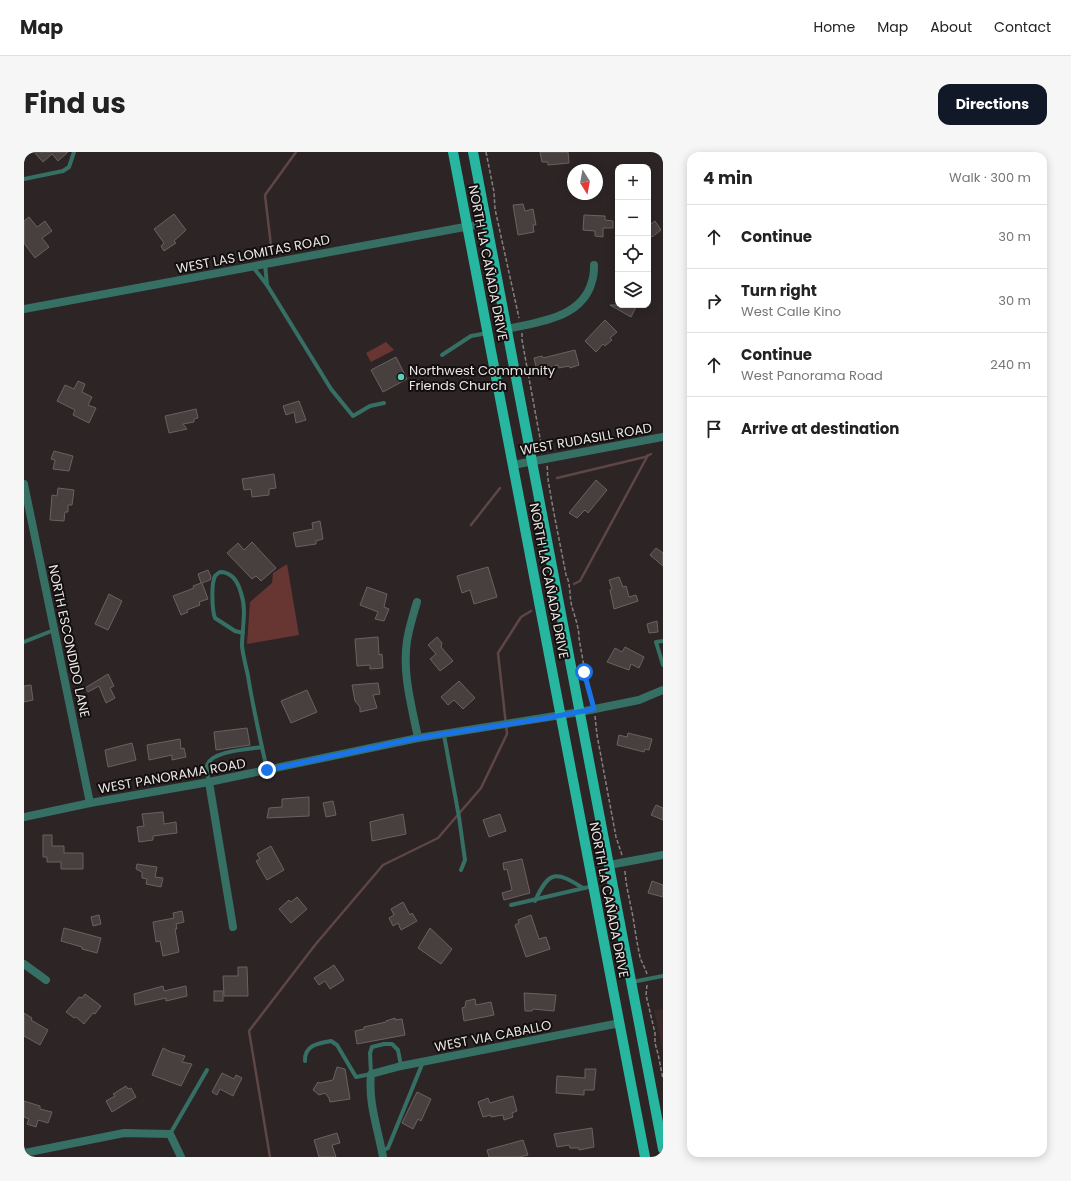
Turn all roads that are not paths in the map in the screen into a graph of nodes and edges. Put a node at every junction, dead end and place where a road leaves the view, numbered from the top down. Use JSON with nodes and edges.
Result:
{"nodes":[{"id":1,"x":74,"y":152,"type":"edge"},
{"id":2,"x":453,"y":152,"type":"edge"},
{"id":3,"x":473,"y":152,"type":"edge"},
{"id":4,"x":24,"y":179,"type":"edge"},
{"id":5,"x":486,"y":223,"type":"junction"},
{"id":6,"x":467,"y":226,"type":"junction"},
{"id":7,"x":265,"y":264,"type":"junction"},
{"id":8,"x":594,"y":265,"type":"dead end"},
{"id":9,"x":253,"y":266,"type":"junction"},
{"id":10,"x":267,"y":285,"type":"junction"},
{"id":11,"x":24,"y":308,"type":"edge"},
{"id":12,"x":507,"y":329,"type":"junction"},
{"id":13,"x":488,"y":333,"type":"junction"},
{"id":14,"x":442,"y":355,"type":"dead end"},
{"id":15,"x":384,"y":403,"type":"dead end"},
{"id":16,"x":663,"y":437,"type":"edge"},
{"id":17,"x":532,"y":461,"type":"junction"},
{"id":18,"x":513,"y":465,"type":"junction"},
{"id":19,"x":24,"y":484,"type":"edge"},
{"id":20,"x":417,"y":602,"type":"dead end"},
{"id":21,"x":54,"y":630,"type":"junction"},
{"id":22,"x":243,"y":633,"type":"junction"},
{"id":23,"x":663,"y":641,"type":"edge"},
{"id":24,"x":24,"y":642,"type":"edge"},
{"id":25,"x":663,"y":665,"type":"edge"},
{"id":26,"x":663,"y":690,"type":"edge"},
{"id":27,"x":580,"y":712,"type":"junction"},
{"id":28,"x":561,"y":716,"type":"junction"},
{"id":29,"x":444,"y":735,"type":"junction"},
{"id":30,"x":418,"y":738,"type":"junction"},
{"id":31,"x":262,"y":747,"type":"junction"},
{"id":32,"x":267,"y":770,"type":"junction"},
{"id":33,"x":209,"y":782,"type":"junction"},
{"id":34,"x":90,"y":803,"type":"junction"},
{"id":35,"x":24,"y":817,"type":"edge"},
{"id":36,"x":663,"y":855,"type":"edge"},
{"id":37,"x":609,"y":865,"type":"junction"},
{"id":38,"x":461,"y":870,"type":"dead end"},
{"id":39,"x":588,"y":887,"type":"junction"},
{"id":40,"x":535,"y":900,"type":"junction"},
{"id":41,"x":511,"y":905,"type":"dead end"},
{"id":42,"x":233,"y":927,"type":"dead end"},
{"id":43,"x":24,"y":964,"type":"edge"},
{"id":44,"x":663,"y":976,"type":"edge"},
{"id":45,"x":46,"y":980,"type":"dead end"},
{"id":46,"x":631,"y":982,"type":"junction"},
{"id":47,"x":620,"y":1023,"type":"junction"},
{"id":48,"x":305,"y":1061,"type":"dead end"},
{"id":49,"x":423,"y":1062,"type":"junction"},
{"id":50,"x":401,"y":1066,"type":"junction"},
{"id":51,"x":207,"y":1070,"type":"dead end"},
{"id":52,"x":371,"y":1074,"type":"junction"},
{"id":53,"x":170,"y":1134,"type":"junction"},
{"id":54,"x":663,"y":1149,"type":"edge"},
{"id":55,"x":24,"y":1153,"type":"edge"},
{"id":56,"x":383,"y":1154,"type":"edge"},
{"id":57,"x":181,"y":1157,"type":"edge"},
{"id":58,"x":645,"y":1157,"type":"edge"}],
"edges":[{"from":1,"to":4,"type":"lane"},
{"from":2,"to":6,"type":"main road","name":"NORTH LA CAÑADA DRIVE"},
{"from":3,"to":5,"type":"main road","name":"NORTH LA CAÑADA DRIVE"},
{"from":5,"to":6,"type":"street","name":"WEST LAS LOMITAS ROAD"},
{"from":5,"to":12,"type":"main road","name":"NORTH LA CAÑADA DRIVE"},
{"from":6,"to":7,"type":"street","name":"WEST LAS LOMITAS ROAD"},
{"from":6,"to":13,"type":"main road","name":"NORTH LA CAÑADA DRIVE"},
{"from":7,"to":9,"type":"street","name":"WEST LAS LOMITAS ROAD"},
{"from":7,"to":10,"type":"lane"},
{"from":8,"to":12,"type":"street"},
{"from":9,"to":10,"type":"lane"},
{"from":9,"to":11,"type":"street","name":"WEST LAS LOMITAS ROAD"},
{"from":10,"to":15,"type":"lane"},
{"from":12,"to":17,"type":"main road","name":"NORTH LA CAÑADA DRIVE"},
{"from":13,"to":14,"type":"lane"},
{"from":13,"to":18,"type":"main road","name":"NORTH LA CAÑADA DRIVE"},
{"from":16,"to":17,"type":"street","name":"WEST RUDASILL ROAD"},
{"from":17,"to":18,"type":"street","name":"WEST RUDASILL ROAD"},
{"from":17,"to":27,"type":"main road","name":"NORTH LA CAÑADA DRIVE"},
{"from":18,"to":28,"type":"main road","name":"NORTH LA CAÑADA DRIVE"},
{"from":19,"to":21,"type":"street","name":"NORTH ESCONDIDO LANE"},
{"from":20,"to":30,"type":"street"},
{"from":21,"to":24,"type":"lane"},
{"from":21,"to":34,"type":"street","name":"NORTH ESCONDIDO LANE"},
{"from":22,"to":22,"type":"lane"},
{"from":22,"to":31,"type":"lane"},
{"from":23,"to":25,"type":"lane"},
{"from":26,"to":27,"type":"street","name":"WEST PANORAMA ROAD"},
{"from":27,"to":28,"type":"street","name":"WEST PANORAMA ROAD"},
{"from":27,"to":37,"type":"main road","name":"NORTH LA CAÑADA DRIVE"},
{"from":28,"to":29,"type":"street","name":"WEST PANORAMA ROAD"},
{"from":28,"to":39,"type":"main road","name":"NORTH LA CAÑADA DRIVE"},
{"from":29,"to":30,"type":"street","name":"WEST PANORAMA ROAD"},
{"from":29,"to":38,"type":"lane"},
{"from":30,"to":32,"type":"street","name":"WEST PANORAMA ROAD"},
{"from":31,"to":32,"type":"lane"},
{"from":31,"to":33,"type":"lane"},
{"from":32,"to":33,"type":"street","name":"WEST PANORAMA ROAD"},
{"from":33,"to":34,"type":"street","name":"WEST PANORAMA ROAD"},
{"from":33,"to":42,"type":"street"},
{"from":34,"to":35,"type":"street","name":"WEST PANORAMA ROAD"},
{"from":36,"to":37,"type":"street"},
{"from":37,"to":46,"type":"main road","name":"NORTH LA CAÑADA DRIVE"},
{"from":39,"to":40,"type":"lane"},
{"from":39,"to":40,"type":"lane"},
{"from":39,"to":47,"type":"main road","name":"NORTH LA CAÑADA DRIVE"},
{"from":40,"to":41,"type":"lane"},
{"from":43,"to":45,"type":"street"},
{"from":44,"to":46,"type":"lane"},
{"from":46,"to":54,"type":"main road","name":"NORTH LA CAÑADA DRIVE"},
{"from":47,"to":49,"type":"street","name":"WEST VIA CABALLO"},
{"from":47,"to":58,"type":"main road","name":"NORTH LA CAÑADA DRIVE"},
{"from":48,"to":52,"type":"lane"},
{"from":49,"to":50,"type":"street","name":"WEST VIA CABALLO"},
{"from":49,"to":56,"type":"lane"},
{"from":50,"to":52,"type":"street","name":"WEST VIA CABALLO"},
{"from":50,"to":52,"type":"lane"},
{"from":51,"to":53,"type":"lane"},
{"from":52,"to":56,"type":"street"},
{"from":53,"to":55,"type":"street"},
{"from":53,"to":57,"type":"street"}]}
